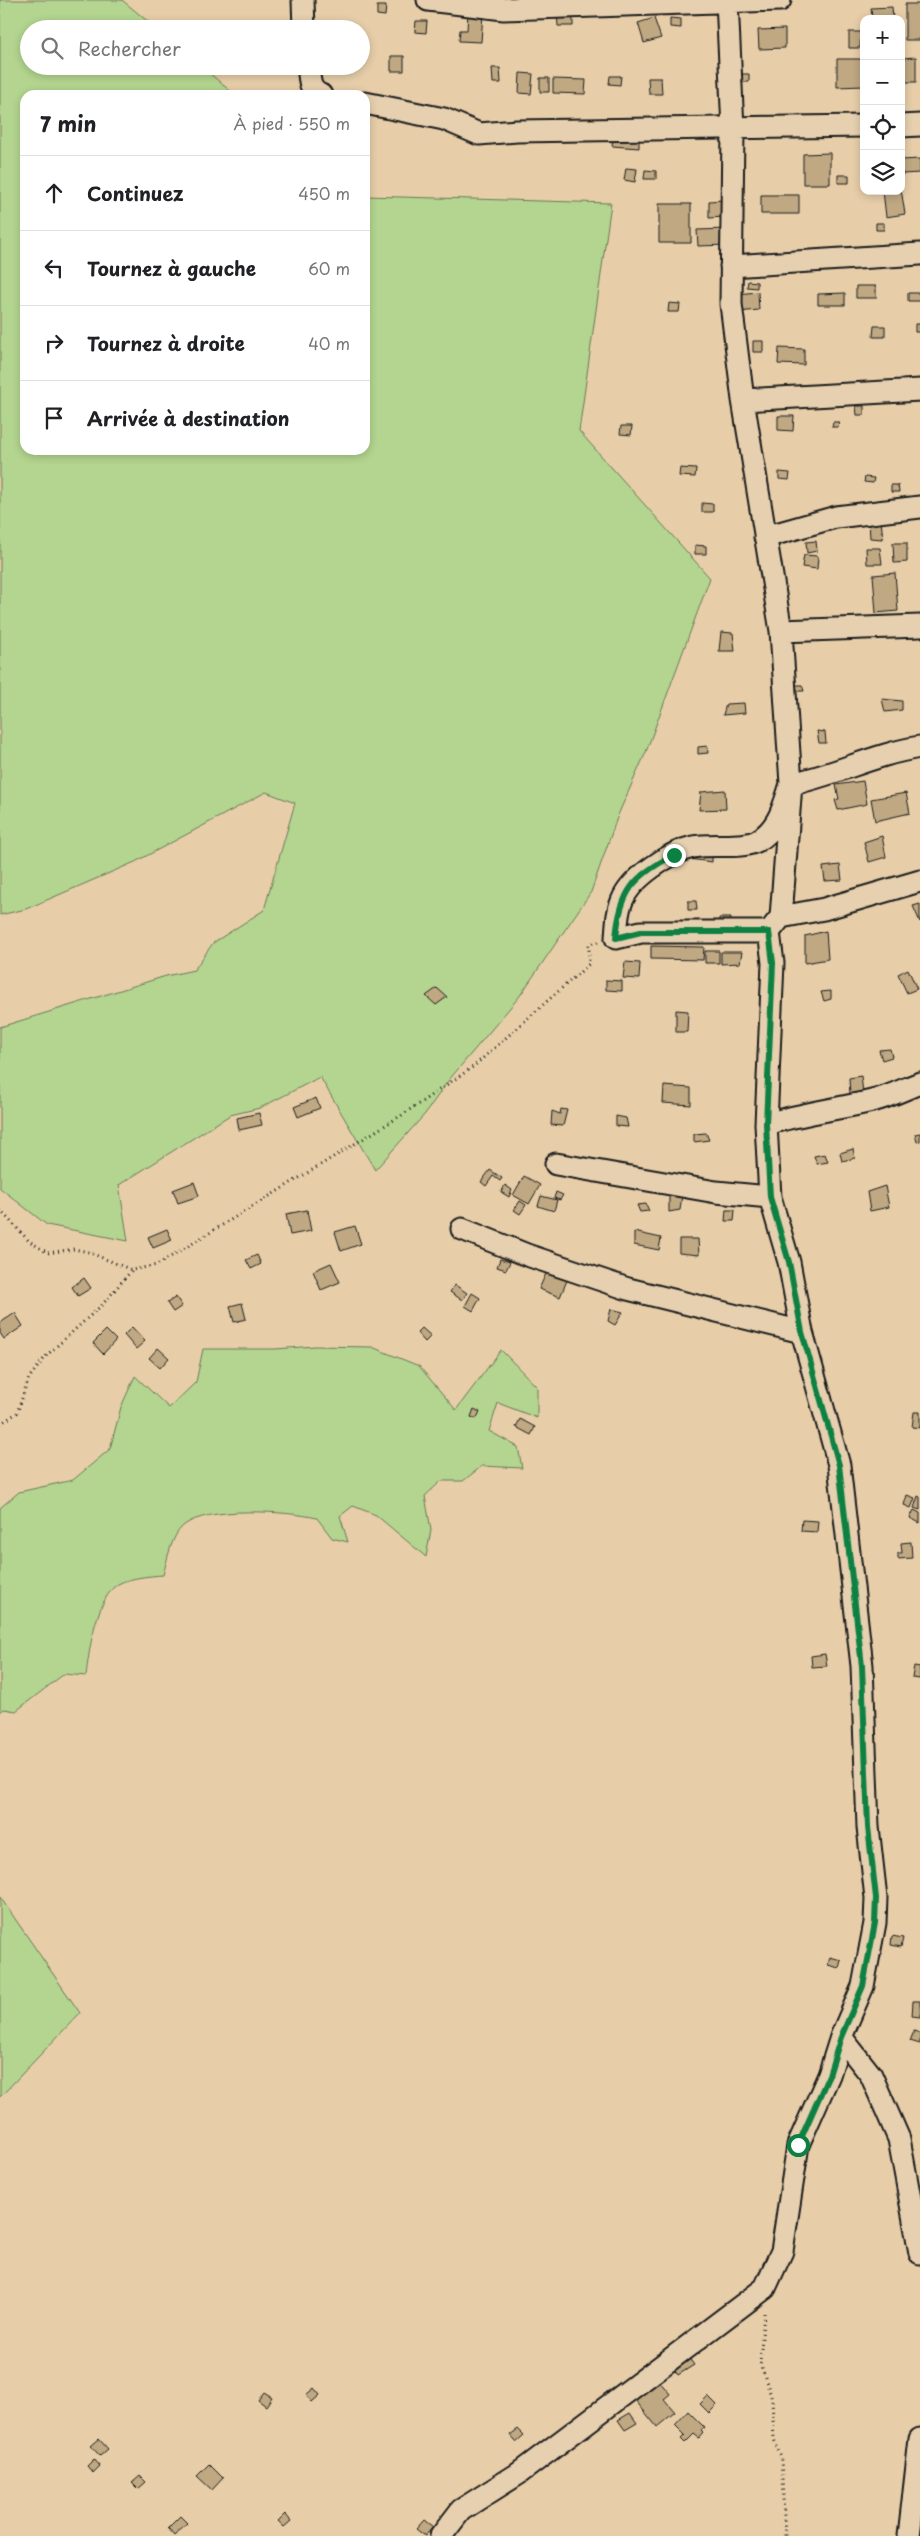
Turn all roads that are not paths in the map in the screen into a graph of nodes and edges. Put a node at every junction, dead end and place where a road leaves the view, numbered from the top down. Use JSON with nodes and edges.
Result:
{"nodes":[{"id":1,"x":303,"y":0,"type":"edge"},
{"id":2,"x":780,"y":0,"type":"edge"},
{"id":3,"x":438,"y":1,"type":"edge"},
{"id":4,"x":727,"y":2,"type":"edge"},
{"id":5,"x":303,"y":20,"type":"edge"},
{"id":6,"x":309,"y":75,"type":"edge"},
{"id":7,"x":313,"y":90,"type":"edge"},
{"id":8,"x":370,"y":104,"type":"edge"},
{"id":9,"x":920,"y":125,"type":"edge"},
{"id":10,"x":860,"y":126,"type":"edge"},
{"id":11,"x":905,"y":126,"type":"edge"},
{"id":12,"x":733,"y":129,"type":"junction"},
{"id":13,"x":920,"y":254,"type":"edge"},
{"id":14,"x":731,"y":266,"type":"junction"},
{"id":15,"x":920,"y":390,"type":"edge"},
{"id":16,"x":743,"y":400,"type":"junction"},
{"id":17,"x":920,"y":507,"type":"edge"},
{"id":18,"x":764,"y":537,"type":"junction"},
{"id":19,"x":920,"y":626,"type":"edge"},
{"id":20,"x":781,"y":631,"type":"junction"},
{"id":21,"x":920,"y":747,"type":"edge"},
{"id":22,"x":791,"y":784,"type":"junction"},
{"id":23,"x":920,"y":881,"type":"edge"},
{"id":24,"x":775,"y":924,"type":"junction"},
{"id":25,"x":920,"y":1083,"type":"edge"},
{"id":26,"x":766,"y":1124,"type":"junction"},
{"id":27,"x":556,"y":1164,"type":"dead end"},
{"id":28,"x":770,"y":1197,"type":"junction"},
{"id":29,"x":462,"y":1229,"type":"dead end"},
{"id":30,"x":802,"y":1332,"type":"junction"},
{"id":31,"x":841,"y":2037,"type":"junction"},
{"id":32,"x":920,"y":2253,"type":"edge"},
{"id":33,"x":920,"y":2439,"type":"edge"},
{"id":34,"x":440,"y":2536,"type":"edge"},
{"id":35,"x":909,"y":2536,"type":"edge"}],
"edges":[{"from":1,"to":5,"type":"street"},
{"from":2,"to":4,"type":"street"},
{"from":3,"to":4,"type":"street"},
{"from":4,"to":12,"type":"street"},
{"from":6,"to":7,"type":"street"},
{"from":8,"to":12,"type":"street"},
{"from":9,"to":11,"type":"street"},
{"from":10,"to":12,"type":"street"},
{"from":12,"to":14,"type":"street"},
{"from":13,"to":14,"type":"street"},
{"from":14,"to":16,"type":"street"},
{"from":15,"to":16,"type":"street"},
{"from":16,"to":18,"type":"street"},
{"from":17,"to":18,"type":"street"},
{"from":18,"to":20,"type":"street"},
{"from":19,"to":20,"type":"street"},
{"from":20,"to":22,"type":"street"},
{"from":21,"to":22,"type":"street"},
{"from":22,"to":24,"type":"street"},
{"from":22,"to":24,"type":"street"},
{"from":23,"to":24,"type":"street"},
{"from":24,"to":26,"type":"street"},
{"from":25,"to":26,"type":"street"},
{"from":26,"to":28,"type":"street"},
{"from":27,"to":28,"type":"street"},
{"from":28,"to":30,"type":"street"},
{"from":29,"to":30,"type":"street"},
{"from":30,"to":31,"type":"street"},
{"from":31,"to":32,"type":"street"},
{"from":31,"to":34,"type":"street"},
{"from":33,"to":35,"type":"street"}]}
